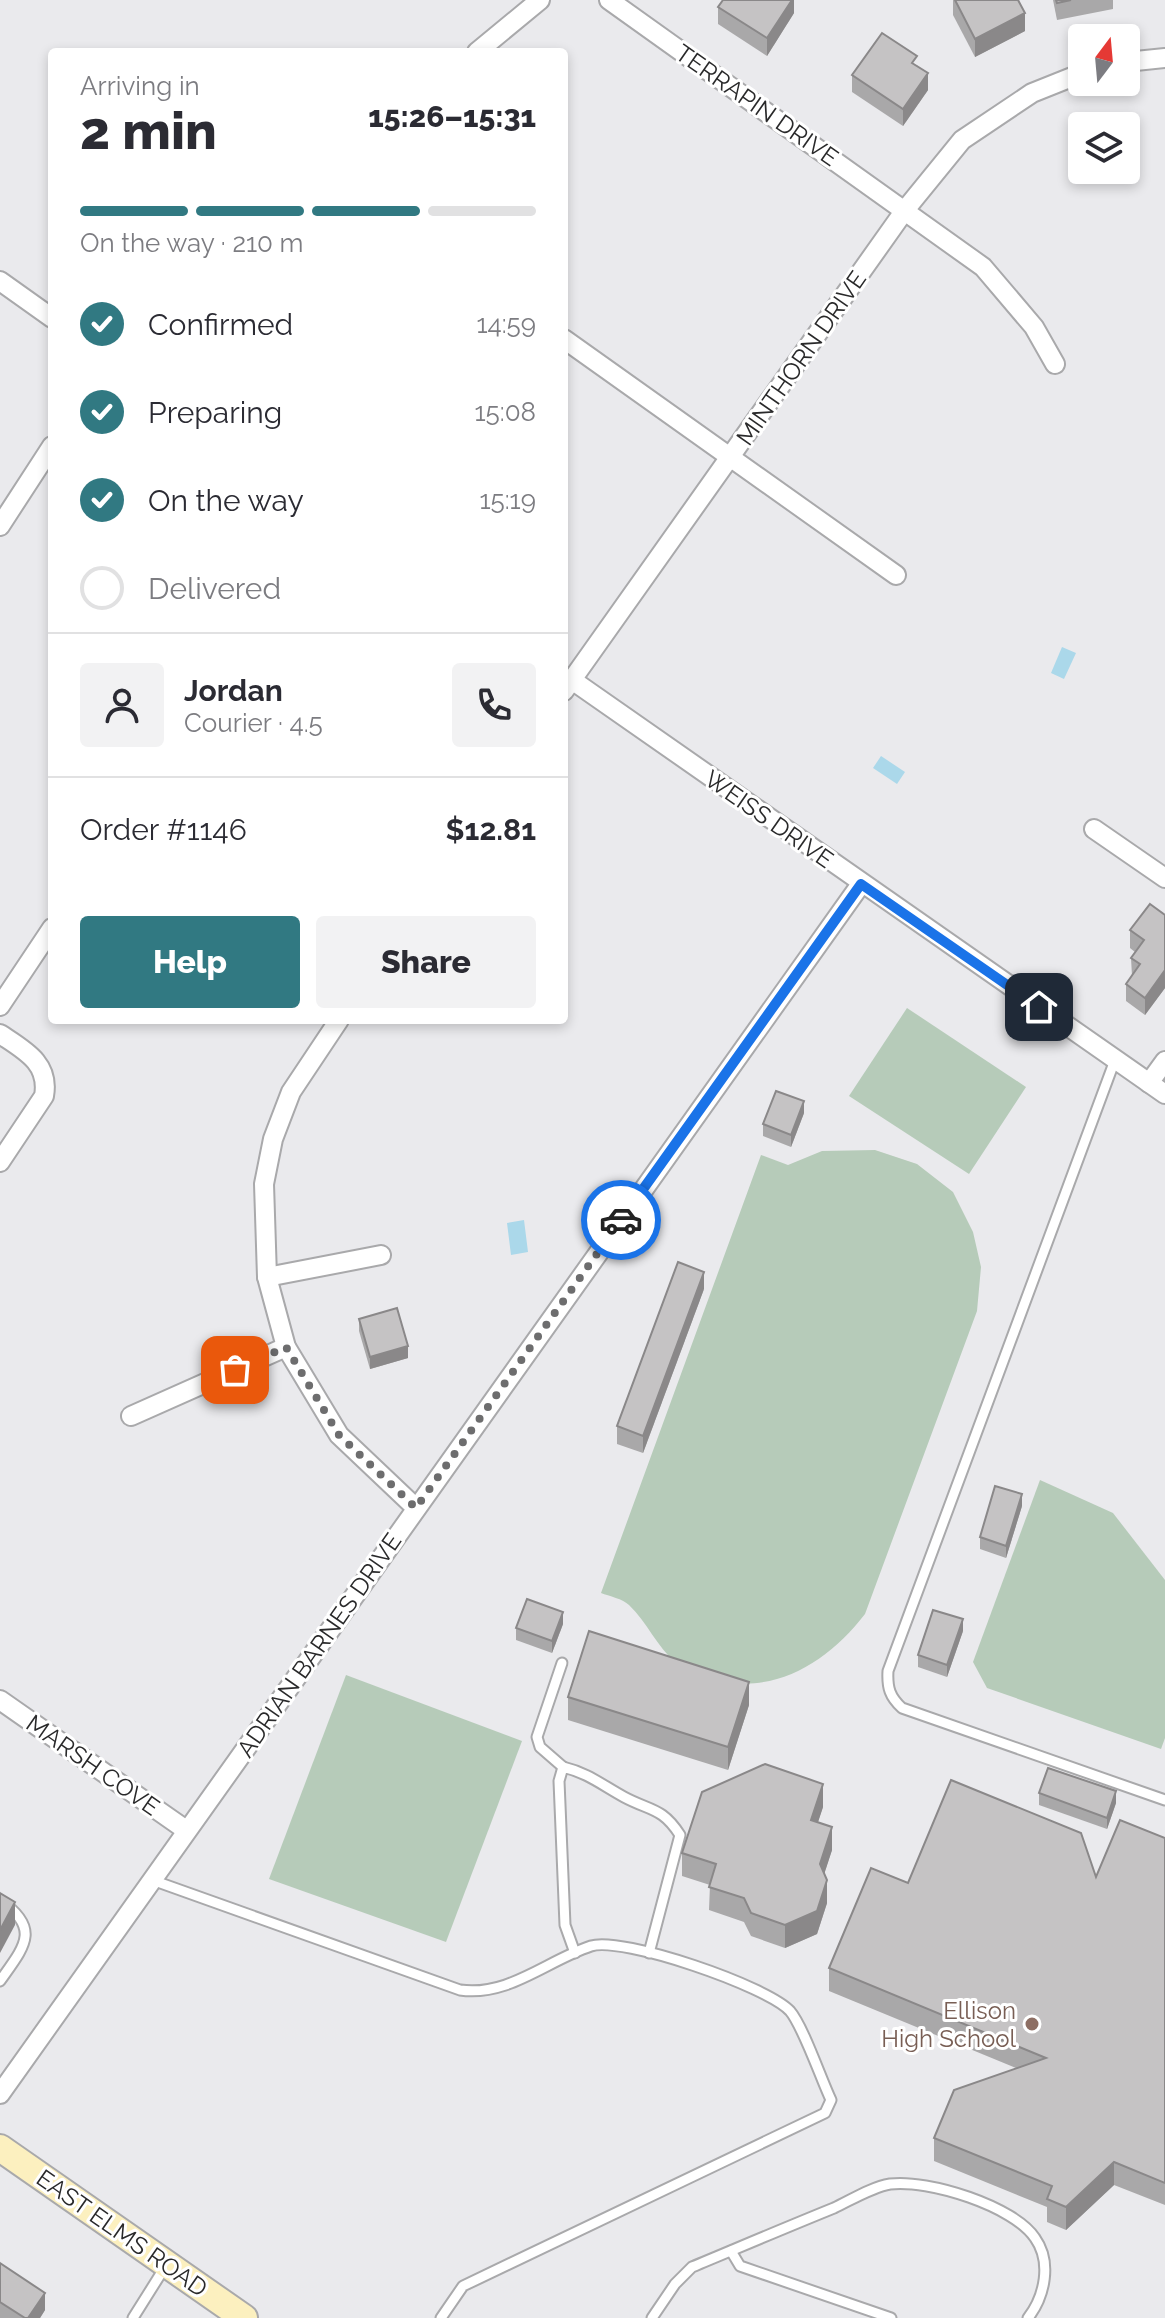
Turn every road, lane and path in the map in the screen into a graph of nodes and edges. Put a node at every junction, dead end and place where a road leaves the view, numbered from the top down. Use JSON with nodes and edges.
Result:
{"nodes":[{"id":1,"x":540,"y":0,"type":"edge"},
{"id":2,"x":609,"y":0,"type":"edge"},
{"id":3,"x":482,"y":48,"type":"edge"},
{"id":4,"x":1165,"y":58,"type":"edge"},
{"id":5,"x":1140,"y":61,"type":"edge"},
{"id":6,"x":1068,"y":79,"type":"edge"},
{"id":7,"x":905,"y":210,"type":"junction"},
{"id":8,"x":0,"y":281,"type":"edge"},
{"id":9,"x":48,"y":315,"type":"edge"},
{"id":10,"x":568,"y":342,"type":"edge"},
{"id":11,"x":1055,"y":364,"type":"dead end"},
{"id":12,"x":48,"y":452,"type":"edge"},
{"id":13,"x":731,"y":457,"type":"junction"},
{"id":14,"x":0,"y":526,"type":"edge"},
{"id":15,"x":896,"y":575,"type":"dead end"},
{"id":16,"x":568,"y":686,"type":"edge"},
{"id":17,"x":1094,"y":829,"type":"dead end"},
{"id":18,"x":1165,"y":878,"type":"edge"},
{"id":19,"x":861,"y":884,"type":"junction"},
{"id":20,"x":48,"y":934,"type":"edge"},
{"id":21,"x":0,"y":1006,"type":"edge"},
{"id":22,"x":336,"y":1024,"type":"edge"},
{"id":23,"x":0,"y":1034,"type":"edge"},
{"id":24,"x":1115,"y":1060,"type":"junction"},
{"id":25,"x":1165,"y":1061,"type":"edge"},
{"id":26,"x":1149,"y":1083,"type":"junction"},
{"id":27,"x":1165,"y":1094,"type":"edge"},
{"id":28,"x":0,"y":1162,"type":"edge"},
{"id":29,"x":381,"y":1255,"type":"dead end"},
{"id":30,"x":267,"y":1277,"type":"junction"},
{"id":31,"x":286,"y":1347,"type":"junction"},
{"id":32,"x":131,"y":1416,"type":"dead end"},
{"id":33,"x":416,"y":1508,"type":"junction"},
{"id":34,"x":562,"y":1663,"type":"dead end"},
{"id":35,"x":0,"y":1700,"type":"edge"},
{"id":36,"x":563,"y":1767,"type":"junction"},
{"id":37,"x":1165,"y":1800,"type":"edge"},
{"id":38,"x":186,"y":1830,"type":"junction"},
{"id":39,"x":152,"y":1880,"type":"junction"},
{"id":40,"x":0,"y":1900,"type":"edge"},
{"id":41,"x":575,"y":1953,"type":"junction"},
{"id":42,"x":649,"y":1953,"type":"junction"},
{"id":43,"x":0,"y":1981,"type":"edge"},
{"id":44,"x":0,"y":2094,"type":"edge"},
{"id":45,"x":0,"y":2148,"type":"edge"},
{"id":46,"x":731,"y":2251,"type":"junction"},
{"id":47,"x":166,"y":2264,"type":"junction"},
{"id":48,"x":133,"y":2318,"type":"edge"},
{"id":49,"x":244,"y":2318,"type":"edge"},
{"id":50,"x":441,"y":2318,"type":"edge"},
{"id":51,"x":652,"y":2318,"type":"edge"},
{"id":52,"x":891,"y":2318,"type":"edge"},
{"id":53,"x":1028,"y":2318,"type":"edge"}],
"edges":[{"from":1,"to":3,"type":"street"},
{"from":2,"to":7,"type":"street","name":"TERRAPIN DRIVE"},
{"from":4,"to":5,"type":"street"},
{"from":6,"to":7,"type":"street","name":"MINTHORN DRIVE"},
{"from":7,"to":11,"type":"street","name":"TERRAPIN DRIVE"},
{"from":7,"to":13,"type":"street","name":"MINTHORN DRIVE"},
{"from":8,"to":9,"type":"street"},
{"from":10,"to":13,"type":"street"},
{"from":12,"to":14,"type":"street"},
{"from":13,"to":15,"type":"street"},
{"from":13,"to":16,"type":"street","name":"MINTHORN DRIVE"},
{"from":16,"to":19,"type":"street","name":"WEISS DRIVE"},
{"from":17,"to":18,"type":"street"},
{"from":19,"to":24,"type":"street","name":"WEISS DRIVE"},
{"from":19,"to":33,"type":"street","name":"ADRIAN BARNES DRIVE"},
{"from":20,"to":21,"type":"street"},
{"from":22,"to":30,"type":"street"},
{"from":23,"to":28,"type":"street"},
{"from":24,"to":26,"type":"street","name":"WEISS DRIVE"},
{"from":24,"to":37,"type":"lane"},
{"from":25,"to":26,"type":"street"},
{"from":26,"to":27,"type":"street","name":"WEISS DRIVE"},
{"from":29,"to":30,"type":"street"},
{"from":30,"to":31,"type":"street"},
{"from":31,"to":32,"type":"street"},
{"from":31,"to":33,"type":"street"},
{"from":33,"to":38,"type":"street","name":"ADRIAN BARNES DRIVE"},
{"from":34,"to":36,"type":"lane"},
{"from":35,"to":38,"type":"street","name":"MARSH COVE"},
{"from":36,"to":41,"type":"lane"},
{"from":36,"to":42,"type":"lane"},
{"from":38,"to":39,"type":"street","name":"ADRIAN BARNES DRIVE"},
{"from":39,"to":41,"type":"lane"},
{"from":39,"to":44,"type":"street","name":"ADRIAN BARNES DRIVE"},
{"from":40,"to":43,"type":"lane"},
{"from":41,"to":42,"type":"lane"},
{"from":42,"to":50,"type":"lane"},
{"from":45,"to":47,"type":"main road","name":"EAST ELMS ROAD"},
{"from":46,"to":51,"type":"lane"},
{"from":46,"to":52,"type":"lane"},
{"from":46,"to":53,"type":"lane"},
{"from":47,"to":48,"type":"lane"},
{"from":47,"to":49,"type":"main road","name":"EAST ELMS ROAD"}]}
